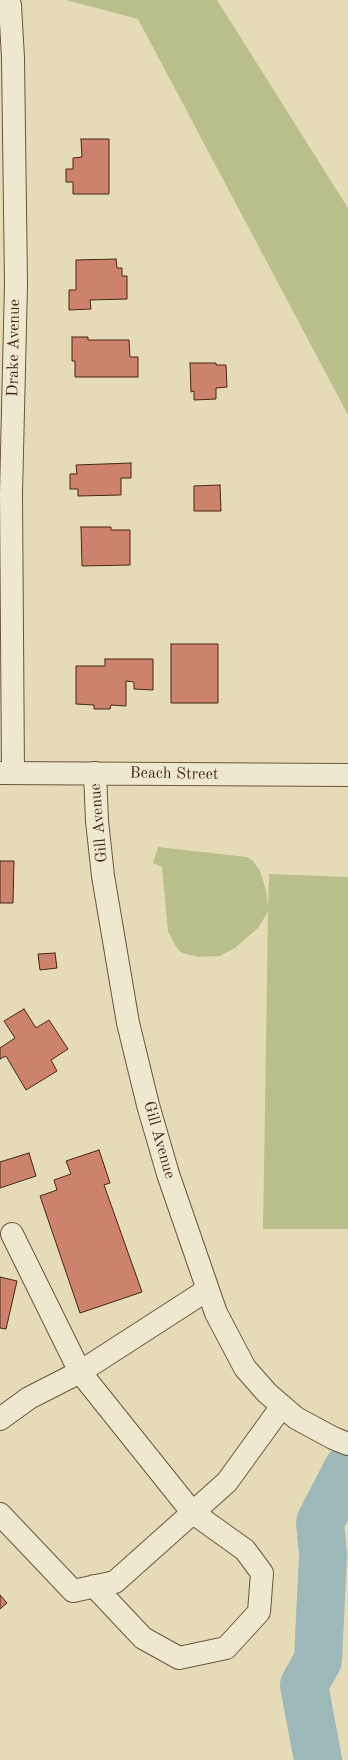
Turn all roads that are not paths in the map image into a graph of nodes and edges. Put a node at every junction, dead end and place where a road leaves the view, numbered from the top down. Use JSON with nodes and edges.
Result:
{"nodes":[{"id":1,"x":0,"y":5,"type":"edge"},
{"id":2,"x":7,"y":773,"type":"edge"},
{"id":3,"x":95,"y":773,"type":"junction"},
{"id":4,"x":348,"y":775,"type":"edge"},
{"id":5,"x":12,"y":1234,"type":"dead end"},
{"id":6,"x":207,"y":1290,"type":"junction"},
{"id":7,"x":80,"y":1372,"type":"junction"},
{"id":8,"x":282,"y":1406,"type":"junction"},
{"id":9,"x":0,"y":1419,"type":"edge"},
{"id":10,"x":340,"y":1441,"type":"edge"},
{"id":11,"x":192,"y":1512,"type":"junction"},
{"id":12,"x":0,"y":1514,"type":"edge"},
{"id":13,"x":94,"y":1586,"type":"junction"}],
"edges":[{"from":1,"to":2,"type":"street","name":"Drake Avenue"},
{"from":2,"to":3,"type":"street","name":"Beach Street"},
{"from":3,"to":4,"type":"street","name":"Beach Street"},
{"from":3,"to":6,"type":"street","name":"Gill Avenue"},
{"from":5,"to":7,"type":"street"},
{"from":6,"to":7,"type":"street"},
{"from":6,"to":8,"type":"street","name":"Gill Avenue"},
{"from":7,"to":9,"type":"street"},
{"from":7,"to":11,"type":"street"},
{"from":8,"to":10,"type":"street","name":"Gill Avenue"},
{"from":8,"to":11,"type":"street"},
{"from":11,"to":13,"type":"street"},
{"from":11,"to":13,"type":"street"},
{"from":12,"to":13,"type":"street"}]}
